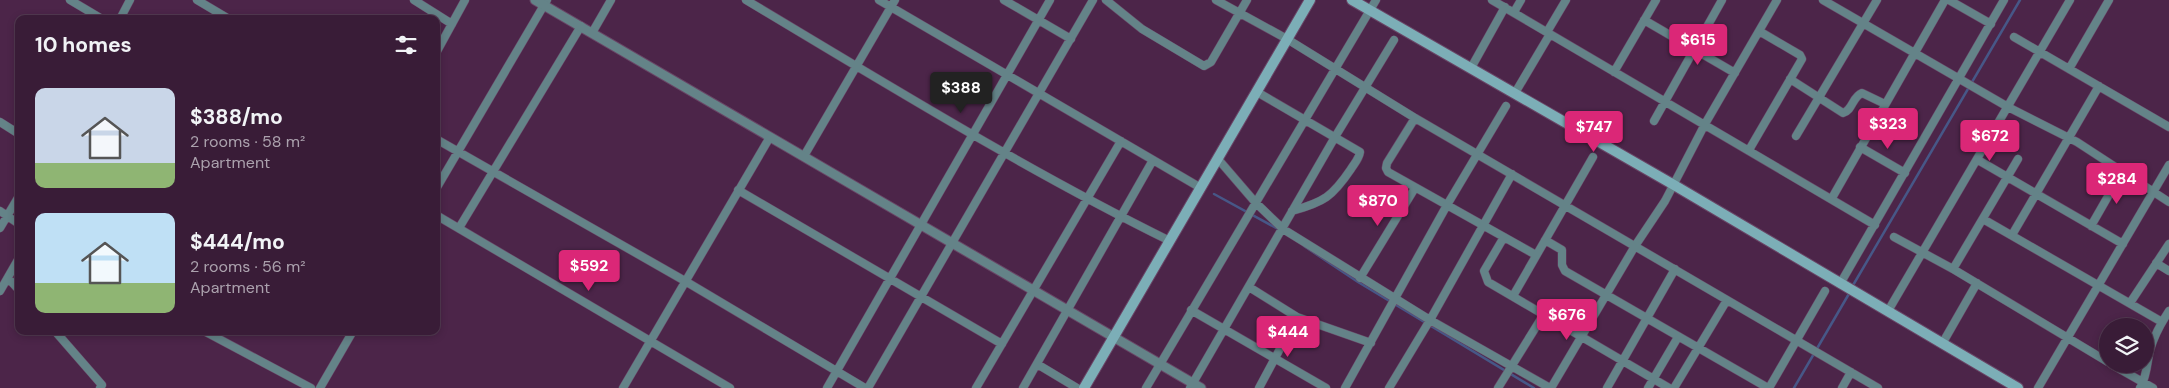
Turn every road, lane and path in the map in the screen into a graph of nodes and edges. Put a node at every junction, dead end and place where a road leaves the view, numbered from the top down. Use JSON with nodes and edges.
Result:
{"nodes":[{"id":1,"x":70,"y":0,"type":"edge"},
{"id":2,"x":130,"y":0,"type":"edge"},
{"id":3,"x":197,"y":0,"type":"edge"},
{"id":4,"x":414,"y":0,"type":"edge"},
{"id":5,"x":465,"y":0,"type":"edge"},
{"id":6,"x":536,"y":0,"type":"edge"},
{"id":7,"x":611,"y":0,"type":"edge"},
{"id":8,"x":746,"y":0,"type":"edge"},
{"id":9,"x":879,"y":0,"type":"edge"},
{"id":10,"x":1004,"y":0,"type":"edge"},
{"id":11,"x":1050,"y":0,"type":"edge"},
{"id":12,"x":1094,"y":0,"type":"edge"},
{"id":13,"x":1106,"y":0,"type":"edge"},
{"id":14,"x":1216,"y":0,"type":"edge"},
{"id":15,"x":1247,"y":0,"type":"edge"},
{"id":16,"x":1310,"y":0,"type":"edge"},
{"id":17,"x":1352,"y":0,"type":"edge"},
{"id":18,"x":1376,"y":0,"type":"edge"},
{"id":19,"x":1492,"y":0,"type":"edge"},
{"id":20,"x":1521,"y":0,"type":"edge"},
{"id":21,"x":1566,"y":0,"type":"edge"},
{"id":22,"x":1656,"y":0,"type":"edge"},
{"id":23,"x":1722,"y":0,"type":"edge"},
{"id":24,"x":1777,"y":0,"type":"edge"},
{"id":25,"x":1823,"y":0,"type":"edge"},
{"id":26,"x":1877,"y":0,"type":"edge"},
{"id":27,"x":1947,"y":0,"type":"edge"},
{"id":28,"x":2004,"y":0,"type":"edge"},
{"id":29,"x":2070,"y":0,"type":"edge"},
{"id":30,"x":2109,"y":0,"type":"edge"},
{"id":31,"x":546,"y":2,"type":"edge"},
{"id":32,"x":893,"y":3,"type":"edge"},
{"id":33,"x":1505,"y":8,"type":"junction"},
{"id":34,"x":1370,"y":10,"type":"junction"},
{"id":35,"x":1514,"y":12,"type":"junction"},
{"id":36,"x":1240,"y":13,"type":"junction"},
{"id":37,"x":95,"y":15,"type":"edge"},
{"id":38,"x":122,"y":15,"type":"edge"},
{"id":39,"x":222,"y":15,"type":"edge"},
{"id":40,"x":438,"y":15,"type":"edge"},
{"id":41,"x":440,"y":16,"type":"edge"},
{"id":42,"x":1037,"y":20,"type":"junction"},
{"id":43,"x":1644,"y":20,"type":"junction"},
{"id":44,"x":1863,"y":23,"type":"junction"},
{"id":45,"x":452,"y":24,"type":"junction"},
{"id":46,"x":1991,"y":24,"type":"junction"},
{"id":47,"x":581,"y":26,"type":"junction"},
{"id":48,"x":1759,"y":31,"type":"junction"},
{"id":49,"x":592,"y":33,"type":"junction"},
{"id":50,"x":1549,"y":33,"type":"junction"},
{"id":51,"x":2014,"y":37,"type":"dead end"},
{"id":52,"x":1287,"y":39,"type":"junction"},
{"id":53,"x":1071,"y":40,"type":"junction"},
{"id":54,"x":1394,"y":40,"type":"dead end"},
{"id":55,"x":440,"y":45,"type":"edge"},
{"id":56,"x":1694,"y":50,"type":"junction"},
{"id":57,"x":2041,"y":52,"type":"junction"},
{"id":58,"x":1915,"y":54,"type":"junction"},
{"id":59,"x":856,"y":66,"type":"junction"},
{"id":60,"x":1336,"y":68,"type":"junction"},
{"id":61,"x":1471,"y":68,"type":"junction"},
{"id":62,"x":2069,"y":69,"type":"junction"},
{"id":63,"x":1614,"y":72,"type":"junction"},
{"id":64,"x":1735,"y":73,"type":"junction"},
{"id":65,"x":1006,"y":74,"type":"junction"},
{"id":66,"x":1790,"y":79,"type":"junction"},
{"id":67,"x":1958,"y":79,"type":"junction"},
{"id":68,"x":1365,"y":86,"type":"junction"},
{"id":69,"x":2099,"y":86,"type":"junction"},
{"id":70,"x":1257,"y":92,"type":"junction"},
{"id":71,"x":1039,"y":93,"type":"junction"},
{"id":72,"x":1516,"y":93,"type":"junction"},
{"id":73,"x":1819,"y":98,"type":"junction"},
{"id":74,"x":1666,"y":101,"type":"junction"},
{"id":75,"x":1885,"y":104,"type":"junction"},
{"id":76,"x":1506,"y":106,"type":"dead end"},
{"id":77,"x":2008,"y":108,"type":"junction"},
{"id":78,"x":1416,"y":118,"type":"junction"},
{"id":79,"x":1305,"y":119,"type":"junction"},
{"id":80,"x":1654,"y":120,"type":"dead end"},
{"id":81,"x":0,"y":122,"type":"edge"},
{"id":82,"x":1706,"y":124,"type":"junction"},
{"id":83,"x":2169,"y":127,"type":"edge"},
{"id":84,"x":15,"y":131,"type":"edge"},
{"id":85,"x":972,"y":133,"type":"junction"},
{"id":86,"x":1335,"y":136,"type":"junction"},
{"id":87,"x":1796,"y":136,"type":"dead end"},
{"id":88,"x":770,"y":137,"type":"junction"},
{"id":89,"x":2069,"y":138,"type":"junction"},
{"id":90,"x":440,"y":141,"type":"edge"},
{"id":91,"x":1120,"y":141,"type":"junction"},
{"id":92,"x":1860,"y":147,"type":"junction"},
{"id":93,"x":1749,"y":150,"type":"junction"},
{"id":94,"x":458,"y":152,"type":"junction"},
{"id":95,"x":1006,"y":152,"type":"junction"},
{"id":96,"x":1477,"y":154,"type":"junction"},
{"id":97,"x":804,"y":156,"type":"junction"},
{"id":98,"x":1593,"y":157,"type":"dead end"},
{"id":99,"x":1218,"y":159,"type":"junction"},
{"id":100,"x":2018,"y":159,"type":"dead end"},
{"id":101,"x":1154,"y":160,"type":"junction"},
{"id":102,"x":1978,"y":160,"type":"junction"},
{"id":103,"x":2169,"y":165,"type":"edge"},
{"id":104,"x":493,"y":172,"type":"junction"},
{"id":105,"x":2122,"y":172,"type":"junction"},
{"id":106,"x":1905,"y":173,"type":"junction"},
{"id":107,"x":1512,"y":174,"type":"junction"},
{"id":108,"x":2007,"y":178,"type":"junction"},
{"id":109,"x":440,"y":182,"type":"edge"},
{"id":110,"x":1674,"y":185,"type":"junction"},
{"id":111,"x":1201,"y":188,"type":"junction"},
{"id":112,"x":1415,"y":188,"type":"junction"},
{"id":113,"x":738,"y":190,"type":"junction"},
{"id":114,"x":2153,"y":193,"type":"junction"},
{"id":115,"x":2036,"y":194,"type":"junction"},
{"id":116,"x":1832,"y":198,"type":"junction"},
{"id":117,"x":1087,"y":199,"type":"junction"},
{"id":118,"x":1255,"y":202,"type":"junction"},
{"id":119,"x":2169,"y":202,"type":"edge"},
{"id":120,"x":15,"y":203,"type":"edge"},
{"id":121,"x":1564,"y":204,"type":"junction"},
{"id":122,"x":1447,"y":205,"type":"junction"},
{"id":123,"x":0,"y":211,"type":"edge"},
{"id":124,"x":1292,"y":212,"type":"junction"},
{"id":125,"x":8,"y":216,"type":"junction"},
{"id":126,"x":440,"y":217,"type":"edge"},
{"id":127,"x":1121,"y":217,"type":"junction"},
{"id":128,"x":1983,"y":219,"type":"junction"},
{"id":129,"x":15,"y":221,"type":"edge"},
{"id":130,"x":920,"y":224,"type":"junction"},
{"id":131,"x":1484,"y":225,"type":"junction"},
{"id":132,"x":1875,"y":225,"type":"junction"},
{"id":133,"x":2091,"y":226,"type":"junction"},
{"id":134,"x":0,"y":228,"type":"edge"},
{"id":135,"x":459,"y":228,"type":"junction"},
{"id":136,"x":1283,"y":229,"type":"junction"},
{"id":137,"x":2012,"y":235,"type":"junction"},
{"id":138,"x":1504,"y":236,"type":"junction"},
{"id":139,"x":1894,"y":237,"type":"dead end"},
{"id":140,"x":1545,"y":240,"type":"junction"},
{"id":141,"x":1170,"y":241,"type":"junction"},
{"id":142,"x":952,"y":243,"type":"junction"},
{"id":143,"x":2123,"y":244,"type":"junction"},
{"id":144,"x":2169,"y":244,"type":"edge"},
{"id":145,"x":1635,"y":246,"type":"junction"},
{"id":146,"x":1923,"y":252,"type":"junction"},
{"id":147,"x":1536,"y":255,"type":"junction"},
{"id":148,"x":2156,"y":264,"type":"junction"},
{"id":149,"x":15,"y":265,"type":"edge"},
{"id":150,"x":1675,"y":269,"type":"junction"},
{"id":151,"x":1953,"y":269,"type":"junction"},
{"id":152,"x":2169,"y":271,"type":"edge"},
{"id":153,"x":8,"y":278,"type":"junction"},
{"id":154,"x":1360,"y":278,"type":"junction"},
{"id":155,"x":889,"y":279,"type":"junction"},
{"id":156,"x":685,"y":281,"type":"junction"},
{"id":157,"x":1977,"y":283,"type":"junction"},
{"id":158,"x":15,"y":286,"type":"edge"},
{"id":159,"x":1844,"y":286,"type":"junction"},
{"id":160,"x":2098,"y":286,"type":"junction"},
{"id":161,"x":1249,"y":287,"type":"junction"},
{"id":162,"x":1033,"y":290,"type":"junction"},
{"id":163,"x":0,"y":291,"type":"edge"},
{"id":164,"x":1825,"y":291,"type":"dead end"},
{"id":165,"x":1606,"y":295,"type":"junction"},
{"id":166,"x":1513,"y":296,"type":"junction"},
{"id":167,"x":921,"y":297,"type":"junction"},
{"id":168,"x":1396,"y":299,"type":"junction"},
{"id":169,"x":1727,"y":300,"type":"junction"},
{"id":170,"x":2130,"y":303,"type":"junction"},
{"id":171,"x":1191,"y":310,"type":"junction"},
{"id":172,"x":1068,"y":311,"type":"junction"},
{"id":173,"x":1888,"y":311,"type":"junction"},
{"id":174,"x":2169,"y":311,"type":"edge"},
{"id":175,"x":1544,"y":314,"type":"junction"},
{"id":176,"x":1297,"y":317,"type":"junction"},
{"id":177,"x":1646,"y":319,"type":"junction"},
{"id":178,"x":1430,"y":320,"type":"junction"},
{"id":179,"x":2162,"y":322,"type":"junction"},
{"id":180,"x":1225,"y":328,"type":"junction"},
{"id":181,"x":58,"y":335,"type":"edge"},
{"id":182,"x":212,"y":335,"type":"edge"},
{"id":183,"x":351,"y":335,"type":"edge"},
{"id":184,"x":1582,"y":337,"type":"junction"},
{"id":185,"x":1678,"y":337,"type":"junction"},
{"id":186,"x":1114,"y":338,"type":"junction"},
{"id":187,"x":2067,"y":338,"type":"junction"},
{"id":188,"x":1797,"y":339,"type":"junction"},
{"id":189,"x":650,"y":342,"type":"junction"},
{"id":190,"x":1370,"y":343,"type":"junction"},
{"id":191,"x":1002,"y":344,"type":"junction"},
{"id":192,"x":1942,"y":344,"type":"junction"},
{"id":193,"x":1698,"y":349,"type":"junction"},
{"id":194,"x":2099,"y":357,"type":"edge"},
{"id":195,"x":1276,"y":358,"type":"junction"},
{"id":196,"x":1622,"y":361,"type":"junction"},
{"id":197,"x":1037,"y":364,"type":"junction"},
{"id":198,"x":1160,"y":364,"type":"junction"},
{"id":199,"x":1511,"y":366,"type":"junction"},
{"id":200,"x":836,"y":371,"type":"junction"},
{"id":201,"x":1851,"y":372,"type":"junction"},
{"id":202,"x":2124,"y":373,"type":"edge"},
{"id":203,"x":1653,"y":379,"type":"junction"},
{"id":204,"x":2142,"y":385,"type":"edge"},
{"id":205,"x":103,"y":387,"type":"edge"},
{"id":206,"x":1195,"y":387,"type":"edge"},
{"id":207,"x":311,"y":388,"type":"edge"},
{"id":208,"x":320,"y":388,"type":"edge"},
{"id":209,"x":623,"y":388,"type":"edge"},
{"id":210,"x":730,"y":388,"type":"edge"},
{"id":211,"x":826,"y":388,"type":"edge"},
{"id":212,"x":866,"y":388,"type":"edge"},
{"id":213,"x":976,"y":388,"type":"edge"},
{"id":214,"x":1023,"y":388,"type":"edge"},
{"id":215,"x":1077,"y":388,"type":"edge"},
{"id":216,"x":1084,"y":388,"type":"edge"},
{"id":217,"x":1146,"y":388,"type":"edge"},
{"id":218,"x":1259,"y":388,"type":"edge"},
{"id":219,"x":1326,"y":388,"type":"edge"},
{"id":220,"x":1345,"y":388,"type":"edge"},
{"id":221,"x":1389,"y":388,"type":"edge"},
{"id":222,"x":1498,"y":388,"type":"edge"},
{"id":223,"x":1551,"y":388,"type":"edge"},
{"id":224,"x":1607,"y":388,"type":"edge"},
{"id":225,"x":1648,"y":388,"type":"edge"},
{"id":226,"x":1669,"y":388,"type":"edge"},
{"id":227,"x":1674,"y":388,"type":"edge"},
{"id":228,"x":1769,"y":388,"type":"edge"},
{"id":229,"x":1842,"y":388,"type":"edge"},
{"id":230,"x":1878,"y":388,"type":"edge"},
{"id":231,"x":2018,"y":388,"type":"edge"},
{"id":232,"x":2038,"y":388,"type":"edge"},
{"id":233,"x":2153,"y":388,"type":"edge"}],
"edges":[{"from":1,"to":37,"type":"street"},
{"from":2,"to":38,"type":"street"},
{"from":3,"to":39,"type":"street"},
{"from":4,"to":40,"type":"street"},
{"from":5,"to":45,"type":"street"},
{"from":6,"to":31,"type":"street"},
{"from":7,"to":49,"type":"street"},
{"from":8,"to":59,"type":"street"},
{"from":9,"to":32,"type":"street"},
{"from":10,"to":42,"type":"street"},
{"from":11,"to":42,"type":"street"},
{"from":12,"to":53,"type":"street"},
{"from":13,"to":36,"type":"street"},
{"from":14,"to":36,"type":"street"},
{"from":15,"to":36,"type":"street"},
{"from":16,"to":52,"type":"main road"},
{"from":17,"to":34,"type":"main road"},
{"from":18,"to":34,"type":"street"},
{"from":19,"to":33,"type":"street"},
{"from":20,"to":35,"type":"street"},
{"from":21,"to":50,"type":"street"},
{"from":22,"to":43,"type":"street"},
{"from":23,"to":56,"type":"street"},
{"from":24,"to":48,"type":"street"},
{"from":25,"to":44,"type":"street"},
{"from":26,"to":44,"type":"street"},
{"from":27,"to":46,"type":"street"},
{"from":27,"to":58,"type":"street"},
{"from":28,"to":46,"type":"street"},
{"from":29,"to":57,"type":"street"},
{"from":30,"to":62,"type":"street"},
{"from":31,"to":47,"type":"street"},
{"from":31,"to":94,"type":"street"},
{"from":32,"to":59,"type":"street"},
{"from":32,"to":65,"type":"street"},
{"from":33,"to":35,"type":"street"},
{"from":33,"to":61,"type":"street"},
{"from":34,"to":60,"type":"street"},
{"from":34,"to":61,"type":"main road"},
{"from":35,"to":50,"type":"street"},
{"from":36,"to":52,"type":"street"},
{"from":41,"to":45,"type":"street"},
{"from":42,"to":53,"type":"street"},
{"from":42,"to":65,"type":"street"},
{"from":43,"to":56,"type":"street"},
{"from":43,"to":63,"type":"street"},
{"from":44,"to":58,"type":"street"},
{"from":44,"to":73,"type":"street"},
{"from":45,"to":55,"type":"street"},
{"from":46,"to":67,"type":"street"},
{"from":47,"to":49,"type":"street"},
{"from":47,"to":104,"type":"street"},
{"from":48,"to":64,"type":"street"},
{"from":48,"to":66,"type":"street"},
{"from":49,"to":88,"type":"street"},
{"from":50,"to":63,"type":"street"},
{"from":50,"to":72,"type":"street"},
{"from":51,"to":57,"type":"street"},
{"from":52,"to":60,"type":"street"},
{"from":52,"to":70,"type":"main road"},
{"from":53,"to":71,"type":"street"},
{"from":54,"to":68,"type":"street"},
{"from":56,"to":64,"type":"street"},
{"from":56,"to":74,"type":"street"},
{"from":57,"to":62,"type":"street"},
{"from":57,"to":77,"type":"street"},
{"from":58,"to":67,"type":"street"},
{"from":58,"to":75,"type":"street"},
{"from":59,"to":85,"type":"street"},
{"from":59,"to":97,"type":"street"},
{"from":60,"to":68,"type":"street"},
{"from":60,"to":79,"type":"street"},
{"from":61,"to":72,"type":"main road"},
{"from":62,"to":69,"type":"street"},
{"from":63,"to":74,"type":"street"},
{"from":64,"to":82,"type":"street"},
{"from":65,"to":71,"type":"street"},
{"from":65,"to":85,"type":"street"},
{"from":66,"to":73,"type":"street"},
{"from":66,"to":93,"type":"street"},
{"from":67,"to":77,"type":"street"},
{"from":67,"to":106,"type":"street"},
{"from":68,"to":78,"type":"street"},
{"from":68,"to":86,"type":"street"},
{"from":69,"to":83,"type":"street"},
{"from":69,"to":89,"type":"street"},
{"from":70,"to":79,"type":"street"},
{"from":70,"to":99,"type":"main road"},
{"from":71,"to":91,"type":"street"},
{"from":71,"to":95,"type":"street"},
{"from":72,"to":110,"type":"main road"},
{"from":73,"to":75,"type":"street"},
{"from":73,"to":87,"type":"street"},
{"from":74,"to":80,"type":"street"},
{"from":74,"to":82,"type":"street"},
{"from":75,"to":92,"type":"street"},
{"from":76,"to":96,"type":"street"},
{"from":77,"to":89,"type":"street"},
{"from":77,"to":102,"type":"street"},
{"from":78,"to":96,"type":"street"},
{"from":78,"to":112,"type":"street"},
{"from":79,"to":86,"type":"street"},
{"from":79,"to":118,"type":"street"},
{"from":81,"to":84,"type":"street"},
{"from":82,"to":93,"type":"street"},
{"from":82,"to":110,"type":"street"},
{"from":85,"to":95,"type":"street"},
{"from":85,"to":130,"type":"street"},
{"from":86,"to":124,"type":"street"},
{"from":86,"to":124,"type":"street"},
{"from":88,"to":97,"type":"street"},
{"from":88,"to":113,"type":"street"},
{"from":89,"to":105,"type":"street"},
{"from":89,"to":115,"type":"street"},
{"from":90,"to":94,"type":"street"},
{"from":91,"to":101,"type":"street"},
{"from":91,"to":117,"type":"street"},
{"from":92,"to":106,"type":"street"},
{"from":92,"to":116,"type":"street"},
{"from":93,"to":116,"type":"street"},
{"from":94,"to":104,"type":"street"},
{"from":94,"to":109,"type":"street"},
{"from":95,"to":117,"type":"street"},
{"from":95,"to":142,"type":"street"},
{"from":96,"to":107,"type":"street"},
{"from":96,"to":122,"type":"street"},
{"from":97,"to":130,"type":"street"},
{"from":98,"to":121,"type":"street"},
{"from":99,"to":111,"type":"main road"},
{"from":99,"to":118,"type":"street"},
{"from":100,"to":108,"type":"street"},
{"from":101,"to":111,"type":"street"},
{"from":101,"to":127,"type":"street"},
{"from":102,"to":108,"type":"street"},
{"from":102,"to":146,"type":"street"},
{"from":103,"to":114,"type":"street"},
{"from":104,"to":135,"type":"street"},
{"from":104,"to":156,"type":"street"},
{"from":105,"to":114,"type":"street"},
{"from":105,"to":133,"type":"street"},
{"from":106,"to":132,"type":"street"},
{"from":107,"to":121,"type":"street"},
{"from":107,"to":131,"type":"street"},
{"from":108,"to":115,"type":"street"},
{"from":108,"to":128,"type":"street"},
{"from":110,"to":145,"type":"street"},
{"from":110,"to":159,"type":"main road"},
{"from":111,"to":141,"type":"main road"},
{"from":112,"to":122,"type":"street"},
{"from":112,"to":154,"type":"street"},
{"from":113,"to":155,"type":"street"},
{"from":113,"to":156,"type":"street"},
{"from":114,"to":119,"type":"street"},
{"from":114,"to":143,"type":"street"},
{"from":115,"to":133,"type":"street"},
{"from":115,"to":137,"type":"street"},
{"from":116,"to":132,"type":"street"},
{"from":117,"to":127,"type":"street"},
{"from":117,"to":162,"type":"street"},
{"from":118,"to":136,"type":"street"},
{"from":118,"to":171,"type":"street"},
{"from":120,"to":125,"type":"street"},
{"from":121,"to":140,"type":"street"},
{"from":121,"to":145,"type":"street"},
{"from":122,"to":131,"type":"street"},
{"from":122,"to":168,"type":"street"},
{"from":123,"to":125,"type":"street"},
{"from":124,"to":136,"type":"street"},
{"from":125,"to":129,"type":"street"},
{"from":125,"to":134,"type":"street"},
{"from":126,"to":135,"type":"street"},
{"from":127,"to":141,"type":"street"},
{"from":127,"to":172,"type":"street"},
{"from":128,"to":137,"type":"street"},
{"from":128,"to":151,"type":"street"},
{"from":130,"to":142,"type":"street"},
{"from":130,"to":155,"type":"street"},
{"from":131,"to":138,"type":"street"},
{"from":131,"to":178,"type":"street"},
{"from":132,"to":159,"type":"street"},
{"from":133,"to":143,"type":"street"},
{"from":135,"to":189,"type":"street"},
{"from":136,"to":154,"type":"street"},
{"from":136,"to":161,"type":"street"},
{"from":137,"to":160,"type":"street"},
{"from":138,"to":147,"type":"street"},
{"from":138,"to":166,"type":"street"},
{"from":139,"to":146,"type":"street"},
{"from":140,"to":147,"type":"street"},
{"from":140,"to":165,"type":"street"},
{"from":141,"to":186,"type":"main road"},
{"from":142,"to":162,"type":"street"},
{"from":142,"to":167,"type":"street"},
{"from":143,"to":160,"type":"street"},
{"from":144,"to":148,"type":"street"},
{"from":145,"to":150,"type":"street"},
{"from":145,"to":165,"type":"street"},
{"from":146,"to":151,"type":"street"},
{"from":146,"to":173,"type":"street"},
{"from":147,"to":166,"type":"street"},
{"from":148,"to":152,"type":"street"},
{"from":148,"to":170,"type":"street"},
{"from":149,"to":153,"type":"street"},
{"from":150,"to":169,"type":"street"},
{"from":150,"to":177,"type":"street"},
{"from":151,"to":157,"type":"street"},
{"from":153,"to":158,"type":"street"},
{"from":153,"to":163,"type":"street"},
{"from":154,"to":168,"type":"street"},
{"from":155,"to":167,"type":"street"},
{"from":155,"to":200,"type":"street"},
{"from":156,"to":189,"type":"street"},
{"from":156,"to":200,"type":"street"},
{"from":157,"to":187,"type":"street"},
{"from":157,"to":192,"type":"street"},
{"from":159,"to":173,"type":"main road"},
{"from":160,"to":170,"type":"street"},
{"from":160,"to":187,"type":"street"},
{"from":161,"to":176,"type":"street"},
{"from":161,"to":180,"type":"street"},
{"from":162,"to":172,"type":"street"},
{"from":162,"to":191,"type":"street"},
{"from":164,"to":188,"type":"street"},
{"from":165,"to":177,"type":"street"},
{"from":165,"to":184,"type":"street"},
{"from":166,"to":175,"type":"street"},
{"from":167,"to":191,"type":"street"},
{"from":167,"to":212,"type":"street"},
{"from":168,"to":178,"type":"street"},
{"from":168,"to":190,"type":"street"},
{"from":169,"to":188,"type":"street"},
{"from":169,"to":193,"type":"street"},
{"from":170,"to":179,"type":"street"},
{"from":171,"to":180,"type":"street"},
{"from":171,"to":198,"type":"street"},
{"from":172,"to":186,"type":"street"},
{"from":172,"to":197,"type":"street"},
{"from":173,"to":192,"type":"main road"},
{"from":174,"to":179,"type":"street"},
{"from":175,"to":184,"type":"street"},
{"from":175,"to":199,"type":"street"},
{"from":176,"to":190,"type":"street"},
{"from":176,"to":195,"type":"street"},
{"from":177,"to":185,"type":"street"},
{"from":177,"to":196,"type":"street"},
{"from":178,"to":199,"type":"street"},
{"from":178,"to":221,"type":"street"},
{"from":179,"to":204,"type":"street"},
{"from":180,"to":195,"type":"street"},
{"from":180,"to":206,"type":"street"},
{"from":181,"to":205,"type":"street"},
{"from":182,"to":207,"type":"street"},
{"from":183,"to":208,"type":"street"},
{"from":184,"to":196,"type":"street"},
{"from":184,"to":223,"type":"street"},
{"from":185,"to":193,"type":"street"},
{"from":185,"to":203,"type":"street"},
{"from":186,"to":198,"type":"street"},
{"from":186,"to":216,"type":"main road"},
{"from":187,"to":194,"type":"street"},
{"from":187,"to":232,"type":"street"},
{"from":188,"to":201,"type":"street"},
{"from":188,"to":228,"type":"street"},
{"from":189,"to":209,"type":"street"},
{"from":189,"to":210,"type":"street"},
{"from":190,"to":220,"type":"street"},
{"from":191,"to":213,"type":"street"},
{"from":192,"to":231,"type":"main road"},
{"from":193,"to":227,"type":"street"},
{"from":193,"to":228,"type":"street"},
{"from":195,"to":218,"type":"street"},
{"from":195,"to":219,"type":"street"},
{"from":196,"to":203,"type":"street"},
{"from":196,"to":224,"type":"street"},
{"from":197,"to":214,"type":"street"},
{"from":197,"to":215,"type":"street"},
{"from":198,"to":206,"type":"street"},
{"from":198,"to":217,"type":"street"},
{"from":199,"to":222,"type":"street"},
{"from":199,"to":223,"type":"street"},
{"from":200,"to":211,"type":"street"},
{"from":200,"to":212,"type":"street"},
{"from":201,"to":229,"type":"street"},
{"from":201,"to":230,"type":"street"},
{"from":202,"to":204,"type":"street"},
{"from":203,"to":225,"type":"street"},
{"from":203,"to":226,"type":"street"},
{"from":204,"to":233,"type":"street"}]}
